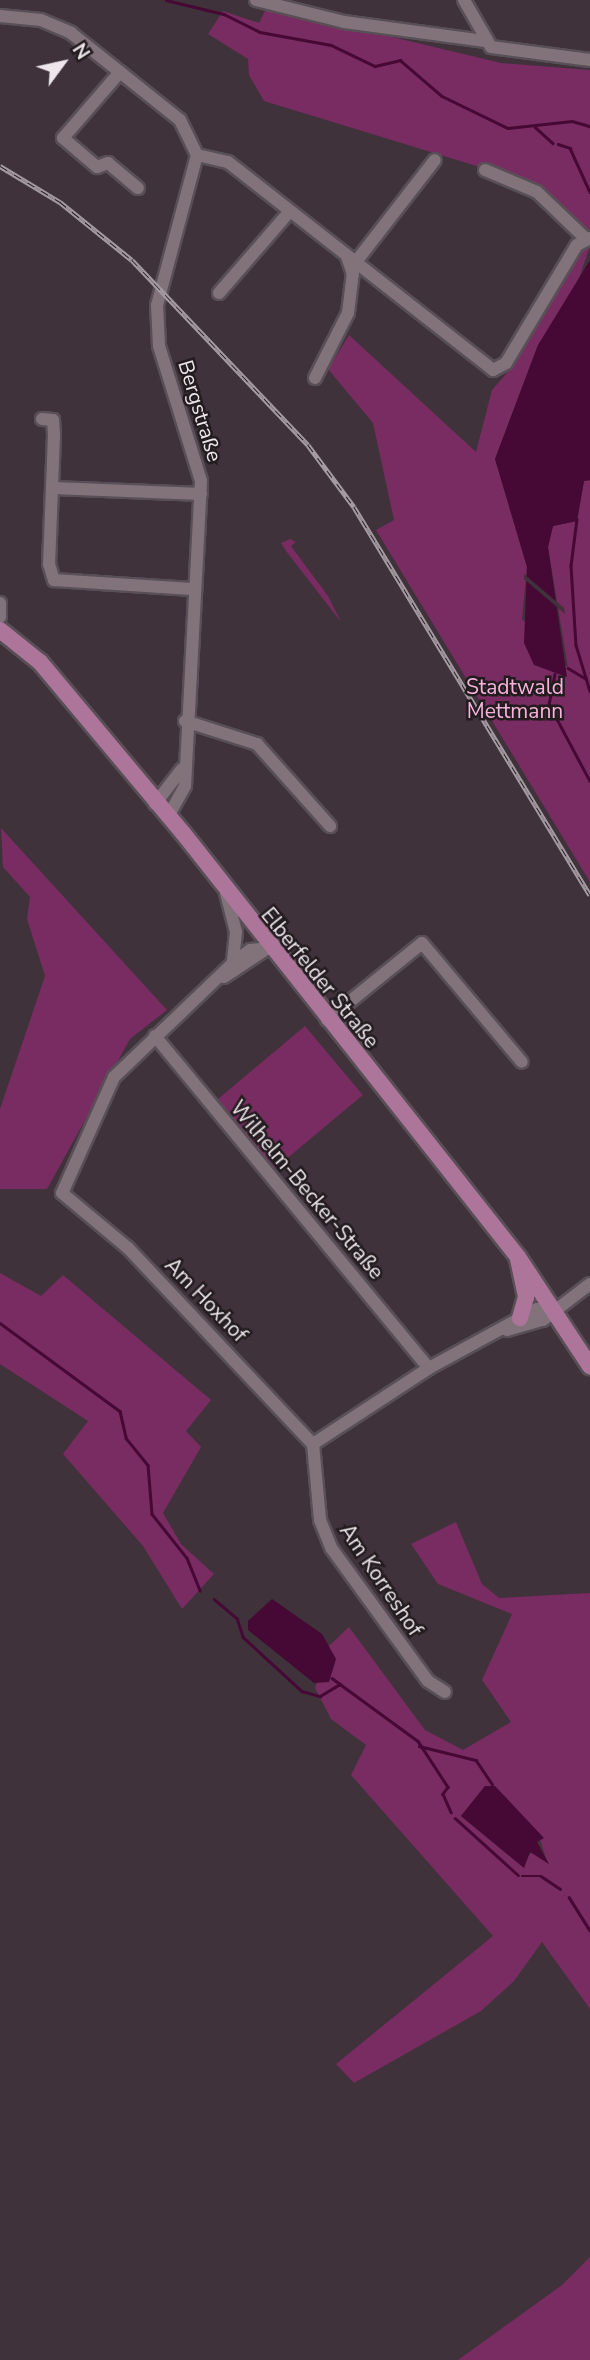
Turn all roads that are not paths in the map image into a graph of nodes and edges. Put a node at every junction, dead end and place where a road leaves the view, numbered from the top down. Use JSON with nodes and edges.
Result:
{"nodes":[{"id":1,"x":256,"y":0,"type":"edge"},
{"id":2,"x":464,"y":0,"type":"edge"},
{"id":3,"x":0,"y":16,"type":"edge"},
{"id":4,"x":484,"y":41,"type":"junction"},
{"id":5,"x":590,"y":60,"type":"edge"},
{"id":6,"x":120,"y":72,"type":"junction"},
{"id":7,"x":197,"y":155,"type":"junction"},
{"id":8,"x":435,"y":160,"type":"dead end"},
{"id":9,"x":485,"y":170,"type":"dead end"},
{"id":10,"x":138,"y":188,"type":"dead end"},
{"id":11,"x":290,"y":211,"type":"junction"},
{"id":12,"x":588,"y":238,"type":"edge"},
{"id":13,"x":351,"y":260,"type":"junction"},
{"id":14,"x":219,"y":293,"type":"dead end"},
{"id":15,"x":315,"y":378,"type":"dead end"},
{"id":16,"x":42,"y":419,"type":"dead end"},
{"id":17,"x":53,"y":488,"type":"junction"},
{"id":18,"x":201,"y":494,"type":"junction"},
{"id":19,"x":192,"y":589,"type":"junction"},
{"id":20,"x":0,"y":603,"type":"edge"},
{"id":21,"x":0,"y":617,"type":"edge"},
{"id":22,"x":0,"y":630,"type":"edge"},
{"id":23,"x":185,"y":721,"type":"junction"},
{"id":24,"x":183,"y":769,"type":"junction"},
{"id":25,"x":155,"y":804,"type":"junction"},
{"id":26,"x":168,"y":817,"type":"junction"},
{"id":27,"x":330,"y":826,"type":"dead end"},
{"id":28,"x":226,"y":893,"type":"junction"},
{"id":29,"x":268,"y":948,"type":"junction"},
{"id":30,"x":233,"y":963,"type":"junction"},
{"id":31,"x":225,"y":977,"type":"junction"},
{"id":32,"x":327,"y":1020,"type":"junction"},
{"id":33,"x":155,"y":1036,"type":"junction"},
{"id":34,"x":522,"y":1062,"type":"dead end"},
{"id":35,"x":517,"y":1256,"type":"junction"},
{"id":36,"x":590,"y":1284,"type":"edge"},
{"id":37,"x":555,"y":1308,"type":"junction"},
{"id":38,"x":520,"y":1318,"type":"junction"},
{"id":39,"x":503,"y":1331,"type":"junction"},
{"id":40,"x":590,"y":1366,"type":"edge"},
{"id":41,"x":429,"y":1368,"type":"junction"},
{"id":42,"x":313,"y":1444,"type":"junction"},
{"id":43,"x":445,"y":1692,"type":"dead end"}],
"edges":[{"from":1,"to":4,"type":"street"},
{"from":2,"to":4,"type":"street"},
{"from":3,"to":6,"type":"street"},
{"from":4,"to":5,"type":"street"},
{"from":6,"to":7,"type":"street"},
{"from":6,"to":10,"type":"street"},
{"from":7,"to":11,"type":"street"},
{"from":7,"to":18,"type":"street","name":"Bergstraße"},
{"from":8,"to":13,"type":"street"},
{"from":9,"to":12,"type":"street"},
{"from":11,"to":13,"type":"street"},
{"from":11,"to":14,"type":"street"},
{"from":12,"to":13,"type":"street"},
{"from":13,"to":15,"type":"street"},
{"from":16,"to":17,"type":"street"},
{"from":17,"to":18,"type":"street"},
{"from":17,"to":19,"type":"street"},
{"from":18,"to":19,"type":"street","name":"Bergstraße"},
{"from":19,"to":23,"type":"street","name":"Bergstraße"},
{"from":20,"to":21,"type":"street"},
{"from":22,"to":25,"type":"main road","name":"Elberfelder Straße"},
{"from":23,"to":24,"type":"street","name":"Bergstraße"},
{"from":23,"to":27,"type":"street"},
{"from":24,"to":25,"type":"street"},
{"from":24,"to":26,"type":"street","name":"Bergstraße"},
{"from":25,"to":26,"type":"main road","name":"Elberfelder Straße"},
{"from":26,"to":28,"type":"main road","name":"Elberfelder Straße"},
{"from":28,"to":29,"type":"main road","name":"Elberfelder Straße"},
{"from":28,"to":30,"type":"street"},
{"from":29,"to":30,"type":"street"},
{"from":29,"to":31,"type":"street"},
{"from":29,"to":32,"type":"main road","name":"Elberfelder Straße"},
{"from":30,"to":31,"type":"street"},
{"from":31,"to":33,"type":"street"},
{"from":32,"to":34,"type":"street"},
{"from":32,"to":35,"type":"main road","name":"Elberfelder Straße"},
{"from":33,"to":41,"type":"street","name":"Wilhelm-Becker-Straße"},
{"from":33,"to":42,"type":"street","name":"Am Hoxhof"},
{"from":35,"to":37,"type":"main road","name":"Elberfelder Straße"},
{"from":35,"to":38,"type":"main road"},
{"from":36,"to":37,"type":"street"},
{"from":37,"to":38,"type":"street"},
{"from":37,"to":39,"type":"street"},
{"from":37,"to":40,"type":"main road","name":"Elberfelder Straße"},
{"from":38,"to":39,"type":"street"},
{"from":39,"to":41,"type":"street"},
{"from":41,"to":42,"type":"street"},
{"from":42,"to":43,"type":"street","name":"Am Korreshof"}]}
